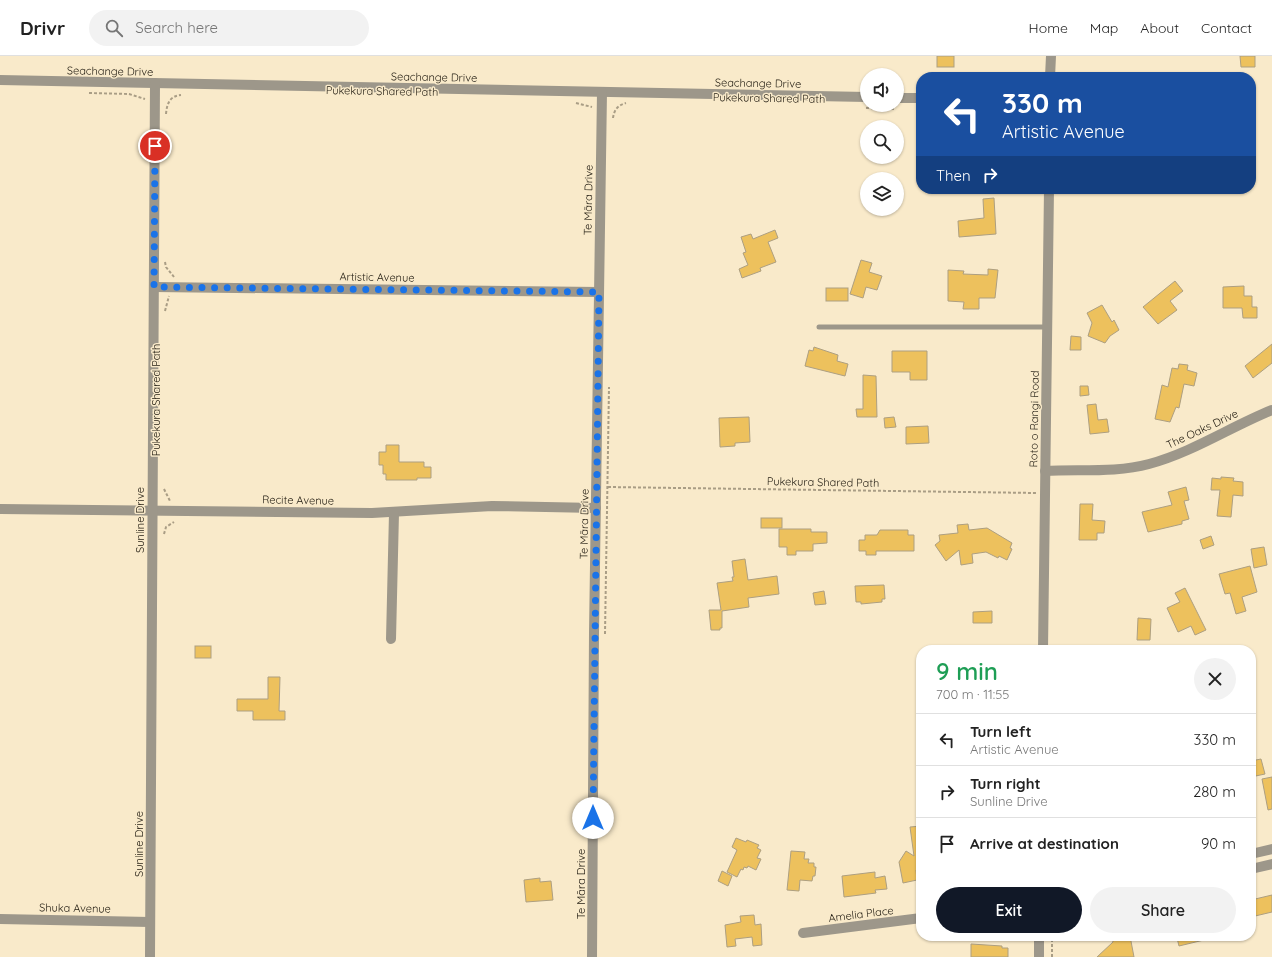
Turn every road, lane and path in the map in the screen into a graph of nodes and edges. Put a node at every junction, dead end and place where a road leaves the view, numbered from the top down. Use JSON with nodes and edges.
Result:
{"nodes":[{"id":1,"x":1050,"y":56,"type":"edge"},
{"id":2,"x":1050,"y":72,"type":"edge"},
{"id":3,"x":0,"y":80,"type":"edge"},
{"id":4,"x":155,"y":83,"type":"junction"},
{"id":5,"x":602,"y":92,"type":"junction"},
{"id":6,"x":84,"y":93,"type":"dead end"},
{"id":7,"x":181,"y":95,"type":"dead end"},
{"id":8,"x":860,"y":97,"type":"edge"},
{"id":9,"x":904,"y":98,"type":"edge"},
{"id":10,"x":916,"y":98,"type":"edge"},
{"id":11,"x":147,"y":99,"type":"dead end"},
{"id":12,"x":164,"y":100,"type":"dead end"},
{"id":13,"x":170,"y":100,"type":"junction"},
{"id":14,"x":574,"y":103,"type":"dead end"},
{"id":15,"x":627,"y":103,"type":"dead end"},
{"id":16,"x":593,"y":107,"type":"dead end"},
{"id":17,"x":611,"y":107,"type":"dead end"},
{"id":18,"x":618,"y":107,"type":"junction"},
{"id":19,"x":166,"y":121,"type":"dead end"},
{"id":20,"x":613,"y":125,"type":"dead end"},
{"id":21,"x":1049,"y":194,"type":"edge"},
{"id":22,"x":165,"y":255,"type":"dead end"},
{"id":23,"x":175,"y":277,"type":"dead end"},
{"id":24,"x":154,"y":287,"type":"junction"},
{"id":25,"x":599,"y":292,"type":"junction"},
{"id":26,"x":169,"y":295,"type":"dead end"},
{"id":27,"x":165,"y":313,"type":"dead end"},
{"id":28,"x":819,"y":327,"type":"dead end"},
{"id":29,"x":1048,"y":327,"type":"junction"},
{"id":30,"x":609,"y":386,"type":"dead end"},
{"id":31,"x":1272,"y":410,"type":"edge"},
{"id":32,"x":1046,"y":471,"type":"junction"},
{"id":33,"x":164,"y":486,"type":"dead end"},
{"id":34,"x":608,"y":487,"type":"junction"},
{"id":35,"x":1038,"y":493,"type":"dead end"},
{"id":36,"x":170,"y":504,"type":"dead end"},
{"id":37,"x":596,"y":508,"type":"junction"},
{"id":38,"x":0,"y":509,"type":"edge"},
{"id":39,"x":152,"y":511,"type":"junction"},
{"id":40,"x":394,"y":512,"type":"junction"},
{"id":41,"x":606,"y":634,"type":"dead end"},
{"id":42,"x":391,"y":639,"type":"dead end"},
{"id":43,"x":1043,"y":645,"type":"edge"},
{"id":44,"x":1272,"y":849,"type":"edge"},
{"id":45,"x":1256,"y":853,"type":"edge"},
{"id":46,"x":1272,"y":864,"type":"edge"},
{"id":47,"x":1256,"y":868,"type":"edge"},
{"id":48,"x":0,"y":919,"type":"edge"},
{"id":49,"x":916,"y":919,"type":"edge"},
{"id":50,"x":150,"y":922,"type":"junction"},
{"id":51,"x":803,"y":933,"type":"dead end"},
{"id":52,"x":1039,"y":941,"type":"edge"},
{"id":53,"x":1052,"y":941,"type":"edge"},
{"id":54,"x":150,"y":957,"type":"edge"},
{"id":55,"x":592,"y":957,"type":"edge"},
{"id":56,"x":1039,"y":957,"type":"edge"},
{"id":57,"x":1052,"y":957,"type":"edge"}],
"edges":[{"from":1,"to":2,"type":"street"},
{"from":3,"to":4,"type":"street","name":"Seachange Drive"},
{"from":4,"to":5,"type":"street","name":"Seachange Drive"},
{"from":4,"to":24,"type":"street","name":"Sunline Drive"},
{"from":5,"to":8,"type":"street","name":"Seachange Drive"},
{"from":5,"to":25,"type":"street","name":"Te Māra Drive"},
{"from":6,"to":11,"type":"path"},
{"from":7,"to":13,"type":"path"},
{"from":9,"to":10,"type":"street"},
{"from":12,"to":13,"type":"path"},
{"from":13,"to":19,"type":"path"},
{"from":14,"to":16,"type":"path"},
{"from":15,"to":18,"type":"path"},
{"from":17,"to":18,"type":"path"},
{"from":18,"to":20,"type":"path"},
{"from":21,"to":29,"type":"street","name":"Roto o Rangi Road"},
{"from":22,"to":23,"type":"path"},
{"from":24,"to":25,"type":"street","name":"Artistic Avenue"},
{"from":24,"to":39,"type":"street","name":"Sunline Drive"},
{"from":25,"to":37,"type":"street","name":"Te Māra Drive"},
{"from":26,"to":27,"type":"path"},
{"from":28,"to":29,"type":"lane"},
{"from":29,"to":32,"type":"street","name":"Roto o Rangi Road"},
{"from":30,"to":34,"type":"path"},
{"from":31,"to":32,"type":"street","name":"The Oaks Drive"},
{"from":32,"to":43,"type":"street","name":"Roto o Rangi Road"},
{"from":33,"to":36,"type":"path"},
{"from":34,"to":35,"type":"path","name":"Pukekura Shared Path"},
{"from":34,"to":41,"type":"path"},
{"from":37,"to":40,"type":"street","name":"Recite Avenue"},
{"from":37,"to":55,"type":"street","name":"Te Māra Drive"},
{"from":38,"to":39,"type":"street","name":"Recite Avenue"},
{"from":39,"to":40,"type":"street","name":"Recite Avenue"},
{"from":39,"to":50,"type":"street","name":"Sunline Drive"},
{"from":40,"to":42,"type":"street"},
{"from":44,"to":45,"type":"street"},
{"from":46,"to":47,"type":"street"},
{"from":48,"to":50,"type":"street","name":"Shuka Avenue"},
{"from":49,"to":51,"type":"street","name":"Amelia Place"},
{"from":50,"to":54,"type":"street","name":"Sunline Drive"},
{"from":52,"to":56,"type":"street"},
{"from":53,"to":57,"type":"path"}]}
